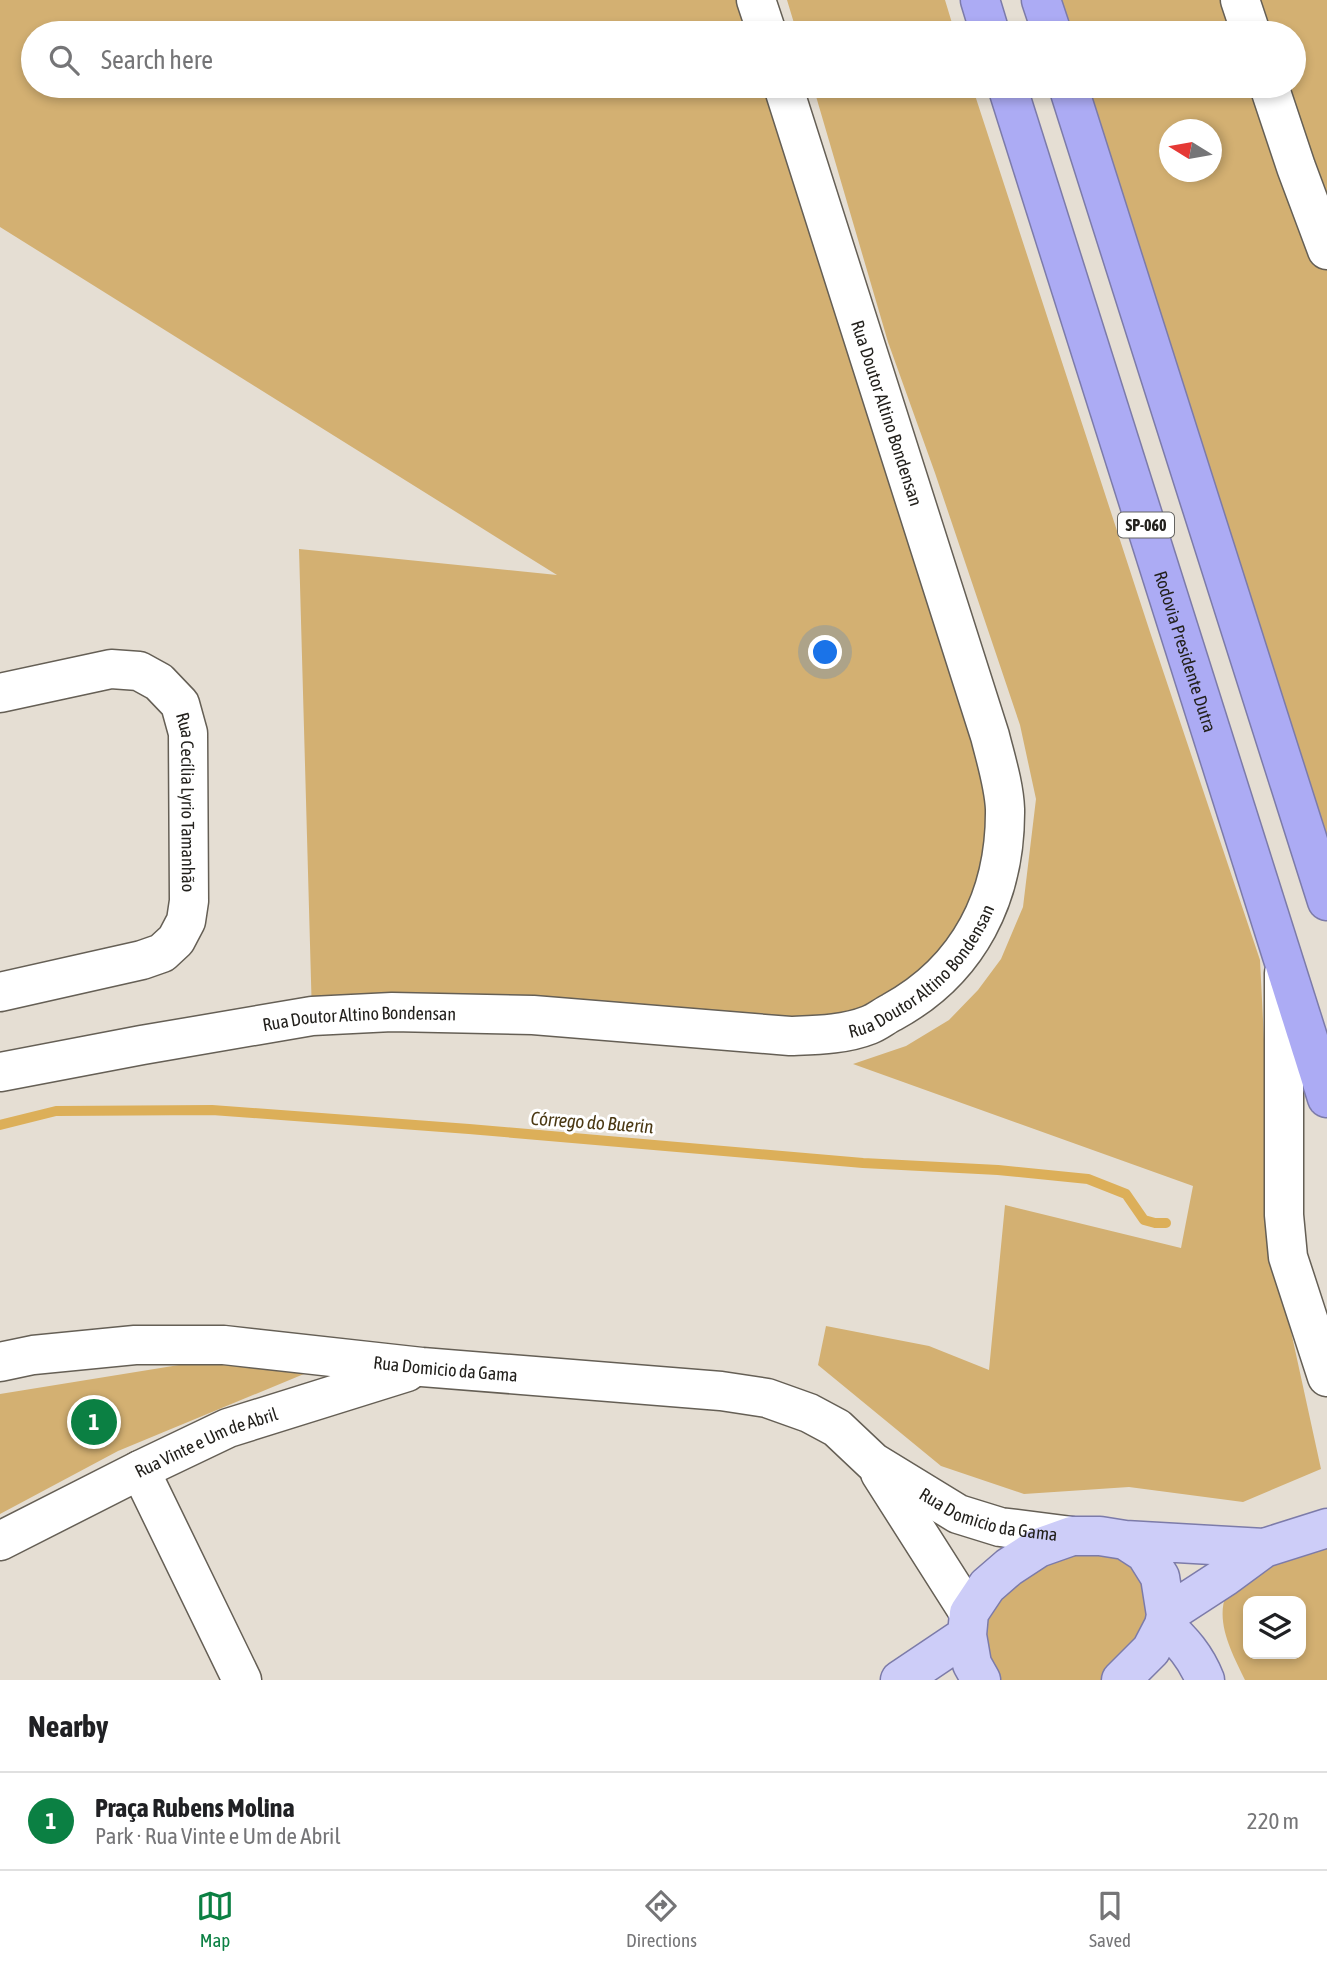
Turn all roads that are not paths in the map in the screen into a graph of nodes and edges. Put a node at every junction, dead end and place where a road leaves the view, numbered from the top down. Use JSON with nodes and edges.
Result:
{"nodes":[{"id":1,"x":756,"y":0,"type":"edge"},
{"id":2,"x":980,"y":0,"type":"edge"},
{"id":3,"x":1041,"y":0,"type":"edge"},
{"id":4,"x":1240,"y":0,"type":"edge"},
{"id":5,"x":763,"y":21,"type":"edge"},
{"id":6,"x":986,"y":21,"type":"edge"},
{"id":7,"x":1048,"y":21,"type":"edge"},
{"id":8,"x":1247,"y":21,"type":"edge"},
{"id":9,"x":787,"y":98,"type":"edge"},
{"id":10,"x":1011,"y":98,"type":"edge"},
{"id":11,"x":1072,"y":98,"type":"edge"},
{"id":12,"x":1273,"y":98,"type":"edge"},
{"id":13,"x":1327,"y":250,"type":"edge"},
{"id":14,"x":0,"y":694,"type":"edge"},
{"id":15,"x":1327,"y":901,"type":"edge"},
{"id":16,"x":1284,"y":964,"type":"junction"},
{"id":17,"x":0,"y":992,"type":"edge"},
{"id":18,"x":0,"y":1072,"type":"edge"},
{"id":19,"x":1327,"y":1098,"type":"edge"},
{"id":20,"x":0,"y":1362,"type":"edge"},
{"id":21,"x":422,"y":1367,"type":"junction"},
{"id":22,"x":1327,"y":1377,"type":"edge"},
{"id":23,"x":873,"y":1462,"type":"junction"},
{"id":24,"x":140,"y":1470,"type":"junction"},
{"id":25,"x":1327,"y":1528,"type":"edge"},
{"id":26,"x":1072,"y":1536,"type":"junction"},
{"id":27,"x":1125,"y":1540,"type":"junction"},
{"id":28,"x":0,"y":1541,"type":"edge"},
{"id":29,"x":1266,"y":1547,"type":"junction"},
{"id":30,"x":1165,"y":1620,"type":"junction"},
{"id":31,"x":968,"y":1624,"type":"junction"},
{"id":32,"x":242,"y":1680,"type":"edge"},
{"id":33,"x":900,"y":1680,"type":"edge"},
{"id":34,"x":981,"y":1680,"type":"edge"},
{"id":35,"x":1121,"y":1680,"type":"edge"},
{"id":36,"x":1205,"y":1680,"type":"edge"}],
"edges":[{"from":1,"to":5,"type":"street"},
{"from":2,"to":6,"type":"highway"},
{"from":3,"to":7,"type":"highway"},
{"from":4,"to":8,"type":"street"},
{"from":9,"to":18,"type":"street","name":"Rua Doutor Altino Bondensan"},
{"from":10,"to":16,"type":"highway","name":"Rodovia Presidente Dutra","number":"SP-060"},
{"from":11,"to":15,"type":"highway"},
{"from":12,"to":13,"type":"street"},
{"from":14,"to":17,"type":"street","name":"Rua Cecília Lyrio Tamanhão"},
{"from":16,"to":19,"type":"highway","name":"Rodovia Presidente Dutra","number":"SP-060"},
{"from":16,"to":22,"type":"street"},
{"from":20,"to":21,"type":"street","name":"Rua Domicio da Gama"},
{"from":21,"to":23,"type":"street","name":"Rua Domicio da Gama"},
{"from":21,"to":24,"type":"street","name":"Rua Vinte e Um de Abril"},
{"from":23,"to":26,"type":"street","name":"Rua Domicio da Gama"},
{"from":23,"to":31,"type":"street","name":"Rua Domicio da Gama"},
{"from":24,"to":28,"type":"street","name":"Rua Vinte e Um de Abril"},
{"from":24,"to":32,"type":"street"},
{"from":25,"to":29,"type":"main road"},
{"from":26,"to":27,"type":"main road"},
{"from":26,"to":31,"type":"main road"},
{"from":27,"to":29,"type":"main road"},
{"from":27,"to":30,"type":"main road"},
{"from":29,"to":30,"type":"main road"},
{"from":30,"to":35,"type":"main road"},
{"from":30,"to":36,"type":"main road"},
{"from":31,"to":33,"type":"main road"},
{"from":31,"to":34,"type":"main road"}]}
